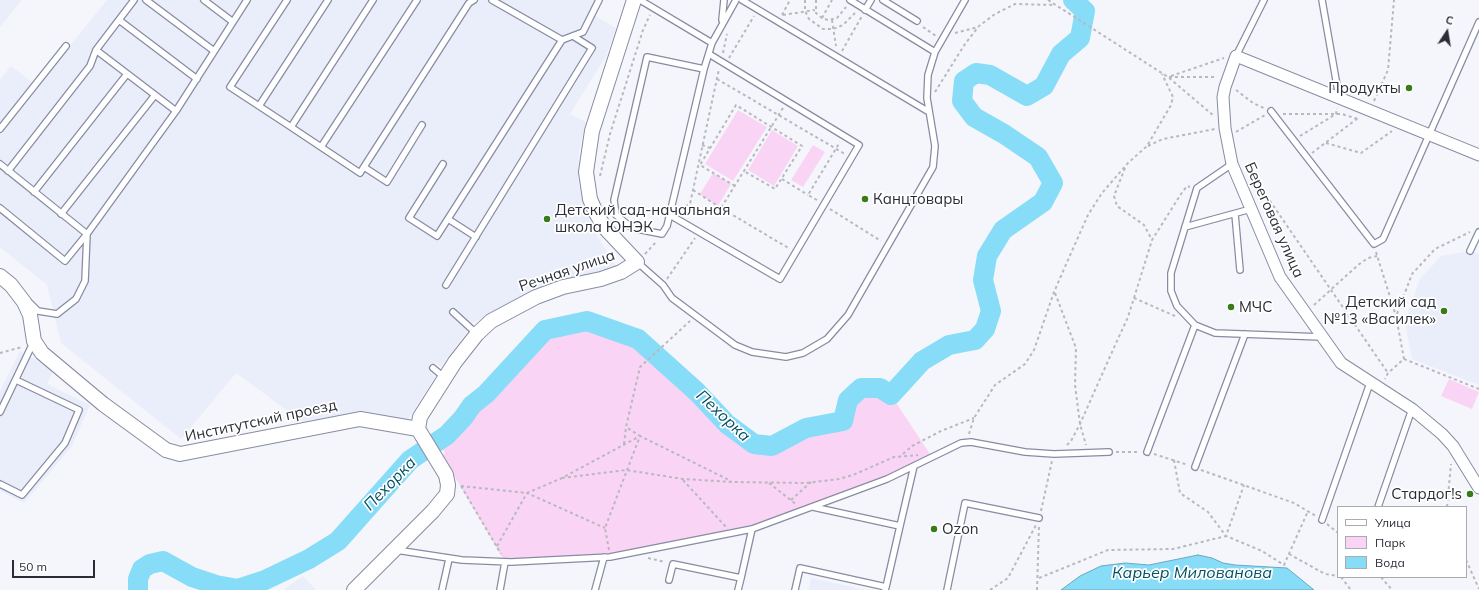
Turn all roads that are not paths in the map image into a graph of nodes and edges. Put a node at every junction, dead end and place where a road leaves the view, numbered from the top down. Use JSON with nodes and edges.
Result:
{"nodes":[{"id":1,"x":134,"y":0,"type":"edge"},
{"id":2,"x":146,"y":0,"type":"edge"},
{"id":3,"x":204,"y":0,"type":"edge"},
{"id":4,"x":247,"y":0,"type":"edge"},
{"id":5,"x":286,"y":0,"type":"edge"},
{"id":6,"x":328,"y":0,"type":"edge"},
{"id":7,"x":373,"y":0,"type":"edge"},
{"id":8,"x":417,"y":0,"type":"edge"},
{"id":9,"x":474,"y":0,"type":"edge"},
{"id":10,"x":492,"y":0,"type":"edge"},
{"id":11,"x":600,"y":0,"type":"edge"},
{"id":12,"x":634,"y":0,"type":"edge"},
{"id":13,"x":640,"y":0,"type":"edge"},
{"id":14,"x":724,"y":0,"type":"edge"},
{"id":15,"x":736,"y":0,"type":"edge"},
{"id":16,"x":742,"y":0,"type":"edge"},
{"id":17,"x":850,"y":0,"type":"edge"},
{"id":18,"x":871,"y":0,"type":"edge"},
{"id":19,"x":883,"y":0,"type":"edge"},
{"id":20,"x":964,"y":0,"type":"edge"},
{"id":21,"x":1264,"y":0,"type":"edge"},
{"id":22,"x":1322,"y":0,"type":"edge"},
{"id":23,"x":865,"y":10,"type":"junction"},
{"id":24,"x":119,"y":20,"type":"junction"},
{"id":25,"x":233,"y":22,"type":"junction"},
{"id":26,"x":1479,"y":22,"type":"edge"},
{"id":27,"x":722,"y":23,"type":"junction"},
{"id":28,"x":918,"y":23,"type":"road end"},
{"id":29,"x":573,"y":36,"type":"junction"},
{"id":30,"x":562,"y":40,"type":"junction"},
{"id":31,"x":712,"y":43,"type":"junction"},
{"id":32,"x":66,"y":46,"type":"dead end"},
{"id":33,"x":96,"y":50,"type":"junction"},
{"id":34,"x":214,"y":51,"type":"junction"},
{"id":35,"x":934,"y":52,"type":"junction"},
{"id":36,"x":709,"y":54,"type":"junction"},
{"id":37,"x":1236,"y":56,"type":"junction"},
{"id":38,"x":704,"y":69,"type":"junction"},
{"id":39,"x":127,"y":74,"type":"junction"},
{"id":40,"x":197,"y":79,"type":"junction"},
{"id":41,"x":155,"y":95,"type":"junction"},
{"id":42,"x":1338,"y":97,"type":"junction"},
{"id":43,"x":259,"y":106,"type":"junction"},
{"id":44,"x":176,"y":111,"type":"junction"},
{"id":45,"x":1271,"y":111,"type":"road end"},
{"id":46,"x":929,"y":112,"type":"junction"},
{"id":47,"x":422,"y":125,"type":"dead end"},
{"id":48,"x":291,"y":127,"type":"junction"},
{"id":49,"x":0,"y":129,"type":"edge"},
{"id":50,"x":1429,"y":134,"type":"junction"},
{"id":51,"x":321,"y":147,"type":"junction"},
{"id":52,"x":1479,"y":155,"type":"edge"},
{"id":53,"x":1237,"y":162,"type":"junction"},
{"id":54,"x":0,"y":164,"type":"edge"},
{"id":55,"x":443,"y":164,"type":"dead end"},
{"id":56,"x":364,"y":167,"type":"junction"},
{"id":57,"x":8,"y":171,"type":"junction"},
{"id":58,"x":34,"y":192,"type":"junction"},
{"id":59,"x":0,"y":208,"type":"edge"},
{"id":60,"x":1251,"y":209,"type":"junction"},
{"id":61,"x":61,"y":214,"type":"junction"},
{"id":62,"x":1235,"y":214,"type":"junction"},
{"id":63,"x":670,"y":215,"type":"junction"},
{"id":64,"x":448,"y":219,"type":"junction"},
{"id":65,"x":1185,"y":227,"type":"junction"},
{"id":66,"x":1477,"y":231,"type":"edge"},
{"id":67,"x":87,"y":234,"type":"junction"},
{"id":68,"x":476,"y":237,"type":"junction"},
{"id":69,"x":1470,"y":251,"type":"dead end"},
{"id":70,"x":637,"y":262,"type":"junction"},
{"id":71,"x":1240,"y":270,"type":"dead end"},
{"id":72,"x":0,"y":276,"type":"edge"},
{"id":73,"x":11,"y":285,"type":"junction"},
{"id":74,"x":446,"y":285,"type":"dead end"},
{"id":75,"x":453,"y":312,"type":"dead end"},
{"id":76,"x":1195,"y":325,"type":"junction"},
{"id":77,"x":477,"y":334,"type":"junction"},
{"id":78,"x":1245,"y":334,"type":"junction"},
{"id":79,"x":1322,"y":337,"type":"junction"},
{"id":80,"x":34,"y":341,"type":"junction"},
{"id":81,"x":433,"y":368,"type":"dead end"},
{"id":82,"x":446,"y":378,"type":"junction"},
{"id":83,"x":16,"y":380,"type":"junction"},
{"id":84,"x":1370,"y":383,"type":"junction"},
{"id":85,"x":1412,"y":409,"type":"junction"},
{"id":86,"x":0,"y":412,"type":"edge"},
{"id":87,"x":421,"y":433,"type":"junction"},
{"id":88,"x":1109,"y":452,"type":"road end"},
{"id":89,"x":1147,"y":452,"type":"road end"},
{"id":90,"x":914,"y":466,"type":"junction"},
{"id":91,"x":1195,"y":467,"type":"road end"},
{"id":92,"x":0,"y":484,"type":"edge"},
{"id":93,"x":1479,"y":488,"type":"edge"},
{"id":94,"x":1378,"y":506,"type":"edge"},
{"id":95,"x":813,"y":507,"type":"junction"},
{"id":96,"x":1039,"y":518,"type":"road end"},
{"id":97,"x":1322,"y":520,"type":"road end"},
{"id":98,"x":900,"y":526,"type":"junction"},
{"id":99,"x":752,"y":528,"type":"junction"},
{"id":100,"x":394,"y":549,"type":"junction"},
{"id":101,"x":604,"y":557,"type":"junction"},
{"id":102,"x":450,"y":559,"type":"junction"},
{"id":103,"x":505,"y":562,"type":"junction"},
{"id":104,"x":740,"y":578,"type":"junction"},
{"id":105,"x":669,"y":580,"type":"dead end"},
{"id":106,"x":886,"y":589,"type":"edge"},
{"id":107,"x":354,"y":590,"type":"edge"},
{"id":108,"x":442,"y":590,"type":"edge"},
{"id":109,"x":500,"y":590,"type":"edge"},
{"id":110,"x":596,"y":590,"type":"edge"},
{"id":111,"x":738,"y":590,"type":"edge"},
{"id":112,"x":795,"y":590,"type":"edge"},
{"id":113,"x":947,"y":590,"type":"edge"}],
"edges":[{"from":1,"to":24,"type":"lane"},
{"from":2,"to":34,"type":"lane"},
{"from":3,"to":25,"type":"lane"},
{"from":4,"to":25,"type":"lane"},
{"from":5,"to":43,"type":"lane"},
{"from":6,"to":43,"type":"lane"},
{"from":7,"to":48,"type":"lane"},
{"from":8,"to":51,"type":"lane"},
{"from":9,"to":56,"type":"lane"},
{"from":10,"to":30,"type":"lane"},
{"from":11,"to":29,"type":"lane"},
{"from":12,"to":70,"type":"street","name":"Речная улица"},
{"from":13,"to":31,"type":"lane"},
{"from":14,"to":27,"type":"lane"},
{"from":15,"to":27,"type":"lane"},
{"from":16,"to":46,"type":"lane"},
{"from":17,"to":23,"type":"lane"},
{"from":18,"to":23,"type":"lane"},
{"from":19,"to":28,"type":"lane"},
{"from":20,"to":35,"type":"lane"},
{"from":21,"to":37,"type":"lane"},
{"from":22,"to":42,"type":"lane"},
{"from":23,"to":35,"type":"lane"},
{"from":24,"to":33,"type":"lane"},
{"from":24,"to":40,"type":"lane"},
{"from":25,"to":34,"type":"lane"},
{"from":26,"to":50,"type":"lane"},
{"from":27,"to":31,"type":"lane"},
{"from":29,"to":30,"type":"lane"},
{"from":29,"to":68,"type":"lane"},
{"from":30,"to":64,"type":"lane"},
{"from":31,"to":36,"type":"lane"},
{"from":32,"to":49,"type":"lane"},
{"from":33,"to":39,"type":"lane"},
{"from":33,"to":57,"type":"lane"},
{"from":34,"to":40,"type":"lane"},
{"from":35,"to":46,"type":"lane"},
{"from":36,"to":38,"type":"lane"},
{"from":36,"to":63,"type":"lane"},
{"from":37,"to":42,"type":"street"},
{"from":37,"to":53,"type":"street","name":"Береговая улица"},
{"from":38,"to":63,"type":"lane"},
{"from":38,"to":63,"type":"lane"},
{"from":39,"to":41,"type":"lane"},
{"from":39,"to":58,"type":"lane"},
{"from":40,"to":44,"type":"lane"},
{"from":41,"to":44,"type":"lane"},
{"from":41,"to":61,"type":"lane"},
{"from":42,"to":50,"type":"street"},
{"from":43,"to":48,"type":"lane"},
{"from":44,"to":67,"type":"lane"},
{"from":45,"to":50,"type":"lane"},
{"from":46,"to":70,"type":"lane"},
{"from":47,"to":56,"type":"lane"},
{"from":48,"to":51,"type":"lane"},
{"from":50,"to":52,"type":"street"},
{"from":51,"to":56,"type":"lane"},
{"from":53,"to":60,"type":"street","name":"Береговая улица"},
{"from":53,"to":65,"type":"lane"},
{"from":54,"to":57,"type":"lane"},
{"from":55,"to":64,"type":"lane"},
{"from":57,"to":58,"type":"lane"},
{"from":58,"to":61,"type":"lane"},
{"from":59,"to":67,"type":"lane"},
{"from":60,"to":62,"type":"lane"},
{"from":60,"to":79,"type":"street","name":"Береговая улица"},
{"from":61,"to":67,"type":"lane"},
{"from":62,"to":65,"type":"lane"},
{"from":62,"to":71,"type":"lane"},
{"from":64,"to":68,"type":"lane"},
{"from":65,"to":76,"type":"lane"},
{"from":66,"to":69,"type":"lane"},
{"from":67,"to":73,"type":"lane"},
{"from":68,"to":74,"type":"lane"},
{"from":70,"to":77,"type":"street","name":"Речная улица"},
{"from":72,"to":73,"type":"street","name":"Институтский проезд"},
{"from":73,"to":80,"type":"street","name":"Институтский проезд"},
{"from":75,"to":77,"type":"lane"},
{"from":76,"to":78,"type":"lane"},
{"from":76,"to":89,"type":"lane"},
{"from":77,"to":82,"type":"street","name":"Речная улица"},
{"from":78,"to":79,"type":"lane"},
{"from":78,"to":91,"type":"lane"},
{"from":79,"to":84,"type":"street","name":"Береговая улица"},
{"from":80,"to":83,"type":"lane"},
{"from":80,"to":87,"type":"street","name":"Институтский проезд"},
{"from":81,"to":82,"type":"lane"},
{"from":82,"to":87,"type":"street","name":"Речная улица"},
{"from":83,"to":86,"type":"lane"},
{"from":83,"to":92,"type":"lane"},
{"from":84,"to":85,"type":"street","name":"Береговая улица"},
{"from":84,"to":97,"type":"lane"},
{"from":85,"to":93,"type":"street","name":"Береговая улица"},
{"from":85,"to":94,"type":"lane"},
{"from":87,"to":100,"type":"street"},
{"from":88,"to":90,"type":"lane"},
{"from":90,"to":95,"type":"lane"},
{"from":90,"to":98,"type":"lane"},
{"from":95,"to":98,"type":"lane"},
{"from":95,"to":99,"type":"lane"},
{"from":96,"to":113,"type":"lane"},
{"from":98,"to":106,"type":"lane"},
{"from":99,"to":101,"type":"lane"},
{"from":99,"to":104,"type":"lane"},
{"from":100,"to":102,"type":"lane"},
{"from":100,"to":107,"type":"street"},
{"from":101,"to":103,"type":"lane"},
{"from":101,"to":110,"type":"lane"},
{"from":102,"to":103,"type":"lane"},
{"from":102,"to":108,"type":"lane"},
{"from":103,"to":109,"type":"lane"},
{"from":104,"to":105,"type":"lane"},
{"from":104,"to":111,"type":"lane"},
{"from":106,"to":112,"type":"lane"}]}
